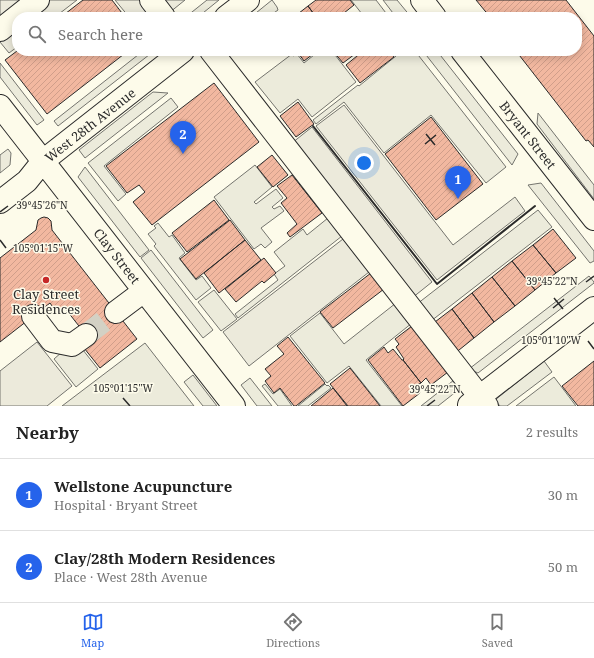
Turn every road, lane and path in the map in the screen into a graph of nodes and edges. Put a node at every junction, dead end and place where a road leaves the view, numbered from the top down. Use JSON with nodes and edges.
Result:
{"nodes":[{"id":1,"x":38,"y":0,"type":"edge"},
{"id":2,"x":151,"y":0,"type":"edge"},
{"id":3,"x":248,"y":0,"type":"edge"},
{"id":4,"x":23,"y":12,"type":"edge"},
{"id":5,"x":160,"y":12,"type":"edge"},
{"id":6,"x":232,"y":12,"type":"edge"},
{"id":7,"x":12,"y":21,"type":"edge"},
{"id":8,"x":0,"y":30,"type":"edge"},
{"id":9,"x":177,"y":56,"type":"edge"},
{"id":10,"x":215,"y":56,"type":"edge"},
{"id":11,"x":466,"y":56,"type":"edge"},
{"id":12,"x":0,"y":106,"type":"edge"},
{"id":13,"x":43,"y":161,"type":"junction"},
{"id":14,"x":0,"y":202,"type":"edge"},
{"id":15,"x":594,"y":219,"type":"edge"},
{"id":16,"x":140,"y":286,"type":"junction"},
{"id":17,"x":112,"y":307,"type":"tunnel mouth"},
{"id":18,"x":594,"y":308,"type":"edge"},
{"id":19,"x":38,"y":313,"type":"dead end"},
{"id":20,"x":82,"y":330,"type":"tunnel mouth"},
{"id":21,"x":478,"y":403,"type":"edge"},
{"id":22,"x":234,"y":406,"type":"edge"}],
"edges":[{"from":1,"to":4,"type":"street"},
{"from":2,"to":5,"type":"street"},
{"from":3,"to":6,"type":"street"},
{"from":7,"to":8,"type":"street"},
{"from":9,"to":13,"type":"street","name":"West 28th Avenue"},
{"from":10,"to":21,"type":"street"},
{"from":11,"to":15,"type":"street","name":"Bryant Street"},
{"from":12,"to":13,"type":"street","name":"Clay Street"},
{"from":13,"to":14,"type":"street","name":"West 28th Avenue"},
{"from":13,"to":16,"type":"street","name":"Clay Street"},
{"from":16,"to":17,"type":"street"},
{"from":16,"to":22,"type":"street","name":"Clay Street"},
{"from":18,"to":21,"type":"street"},
{"from":19,"to":20,"type":"street"}]}
